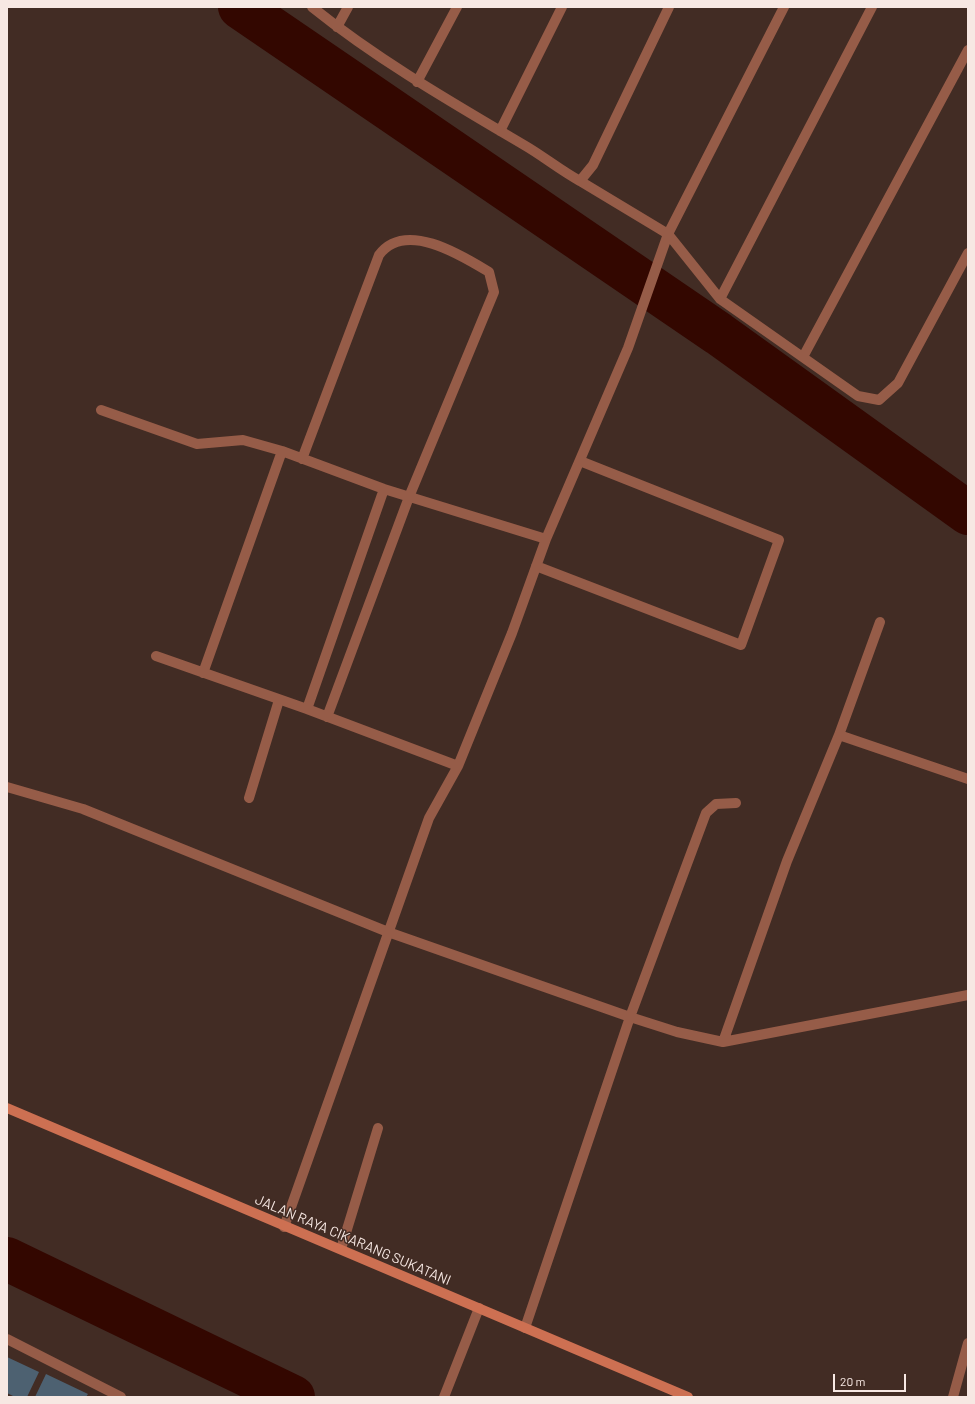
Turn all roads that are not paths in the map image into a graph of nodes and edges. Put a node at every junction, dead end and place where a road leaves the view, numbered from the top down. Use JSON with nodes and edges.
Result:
{"nodes":[{"id":1,"x":312,"y":7,"type":"edge"},
{"id":2,"x":348,"y":7,"type":"edge"},
{"id":3,"x":457,"y":7,"type":"edge"},
{"id":4,"x":562,"y":7,"type":"edge"},
{"id":5,"x":669,"y":7,"type":"edge"},
{"id":6,"x":784,"y":7,"type":"edge"},
{"id":7,"x":872,"y":7,"type":"edge"},
{"id":8,"x":337,"y":27,"type":"junction"},
{"id":9,"x":968,"y":50,"type":"edge"},
{"id":10,"x":417,"y":82,"type":"junction"},
{"id":11,"x":500,"y":131,"type":"junction"},
{"id":12,"x":580,"y":181,"type":"junction"},
{"id":13,"x":668,"y":234,"type":"junction"},
{"id":14,"x":968,"y":252,"type":"edge"},
{"id":15,"x":720,"y":300,"type":"junction"},
{"id":16,"x":803,"y":357,"type":"junction"},
{"id":17,"x":101,"y":410,"type":"dead end"},
{"id":18,"x":282,"y":451,"type":"junction"},
{"id":19,"x":302,"y":459,"type":"junction"},
{"id":20,"x":580,"y":461,"type":"junction"},
{"id":21,"x":384,"y":490,"type":"junction"},
{"id":22,"x":410,"y":497,"type":"junction"},
{"id":23,"x":546,"y":539,"type":"junction"},
{"id":24,"x":536,"y":566,"type":"junction"},
{"id":25,"x":880,"y":622,"type":"dead end"},
{"id":26,"x":156,"y":656,"type":"dead end"},
{"id":27,"x":202,"y":672,"type":"junction"},
{"id":28,"x":279,"y":700,"type":"junction"},
{"id":29,"x":307,"y":709,"type":"junction"},
{"id":30,"x":327,"y":717,"type":"junction"},
{"id":31,"x":839,"y":735,"type":"junction"},
{"id":32,"x":458,"y":766,"type":"junction"},
{"id":33,"x":968,"y":779,"type":"edge"},
{"id":34,"x":7,"y":787,"type":"edge"},
{"id":35,"x":249,"y":798,"type":"dead end"},
{"id":36,"x":736,"y":803,"type":"dead end"},
{"id":37,"x":388,"y":932,"type":"junction"},
{"id":38,"x":968,"y":995,"type":"edge"},
{"id":39,"x":630,"y":1017,"type":"junction"},
{"id":40,"x":723,"y":1042,"type":"junction"},
{"id":41,"x":7,"y":1108,"type":"edge"},
{"id":42,"x":378,"y":1128,"type":"dead end"},
{"id":43,"x":284,"y":1227,"type":"junction"},
{"id":44,"x":341,"y":1249,"type":"junction"},
{"id":45,"x":479,"y":1308,"type":"junction"},
{"id":46,"x":525,"y":1328,"type":"junction"},
{"id":47,"x":7,"y":1339,"type":"edge"},
{"id":48,"x":968,"y":1342,"type":"edge"},
{"id":49,"x":121,"y":1397,"type":"edge"},
{"id":50,"x":444,"y":1397,"type":"edge"},
{"id":51,"x":688,"y":1397,"type":"edge"},
{"id":52,"x":954,"y":1397,"type":"edge"}],
"edges":[{"from":1,"to":8,"type":"street"},
{"from":2,"to":8,"type":"street"},
{"from":3,"to":10,"type":"street"},
{"from":4,"to":11,"type":"street"},
{"from":5,"to":12,"type":"street"},
{"from":6,"to":13,"type":"street"},
{"from":7,"to":15,"type":"street"},
{"from":8,"to":10,"type":"street"},
{"from":9,"to":16,"type":"street"},
{"from":10,"to":11,"type":"street"},
{"from":11,"to":12,"type":"street"},
{"from":12,"to":13,"type":"street"},
{"from":13,"to":15,"type":"street"},
{"from":13,"to":20,"type":"street"},
{"from":14,"to":16,"type":"street"},
{"from":15,"to":16,"type":"street"},
{"from":17,"to":18,"type":"street"},
{"from":18,"to":19,"type":"street"},
{"from":18,"to":27,"type":"street"},
{"from":19,"to":21,"type":"street"},
{"from":19,"to":22,"type":"street"},
{"from":20,"to":23,"type":"street"},
{"from":20,"to":24,"type":"street"},
{"from":21,"to":22,"type":"street"},
{"from":21,"to":29,"type":"street"},
{"from":22,"to":23,"type":"street"},
{"from":22,"to":30,"type":"street"},
{"from":23,"to":24,"type":"street"},
{"from":24,"to":32,"type":"street"},
{"from":25,"to":31,"type":"street"},
{"from":26,"to":27,"type":"street"},
{"from":27,"to":28,"type":"street"},
{"from":28,"to":29,"type":"street"},
{"from":28,"to":35,"type":"street"},
{"from":29,"to":30,"type":"street"},
{"from":30,"to":32,"type":"street"},
{"from":31,"to":33,"type":"street"},
{"from":31,"to":40,"type":"street"},
{"from":32,"to":37,"type":"street"},
{"from":34,"to":37,"type":"street"},
{"from":36,"to":39,"type":"street"},
{"from":37,"to":39,"type":"street"},
{"from":37,"to":43,"type":"street"},
{"from":38,"to":40,"type":"street"},
{"from":39,"to":40,"type":"street"},
{"from":39,"to":46,"type":"street"},
{"from":41,"to":43,"type":"main road","name":"JALAN RAYA CIKARANG SUKATANI"},
{"from":42,"to":44,"type":"street"},
{"from":43,"to":44,"type":"main road","name":"JALAN RAYA CIKARANG SUKATANI"},
{"from":44,"to":45,"type":"main road","name":"JALAN RAYA CIKARANG SUKATANI"},
{"from":45,"to":46,"type":"main road","name":"JALAN RAYA CIKARANG SUKATANI"},
{"from":45,"to":50,"type":"street"},
{"from":46,"to":51,"type":"main road","name":"JALAN RAYA CIKARANG SUKATANI"},
{"from":47,"to":49,"type":"street"},
{"from":48,"to":52,"type":"street"}]}
